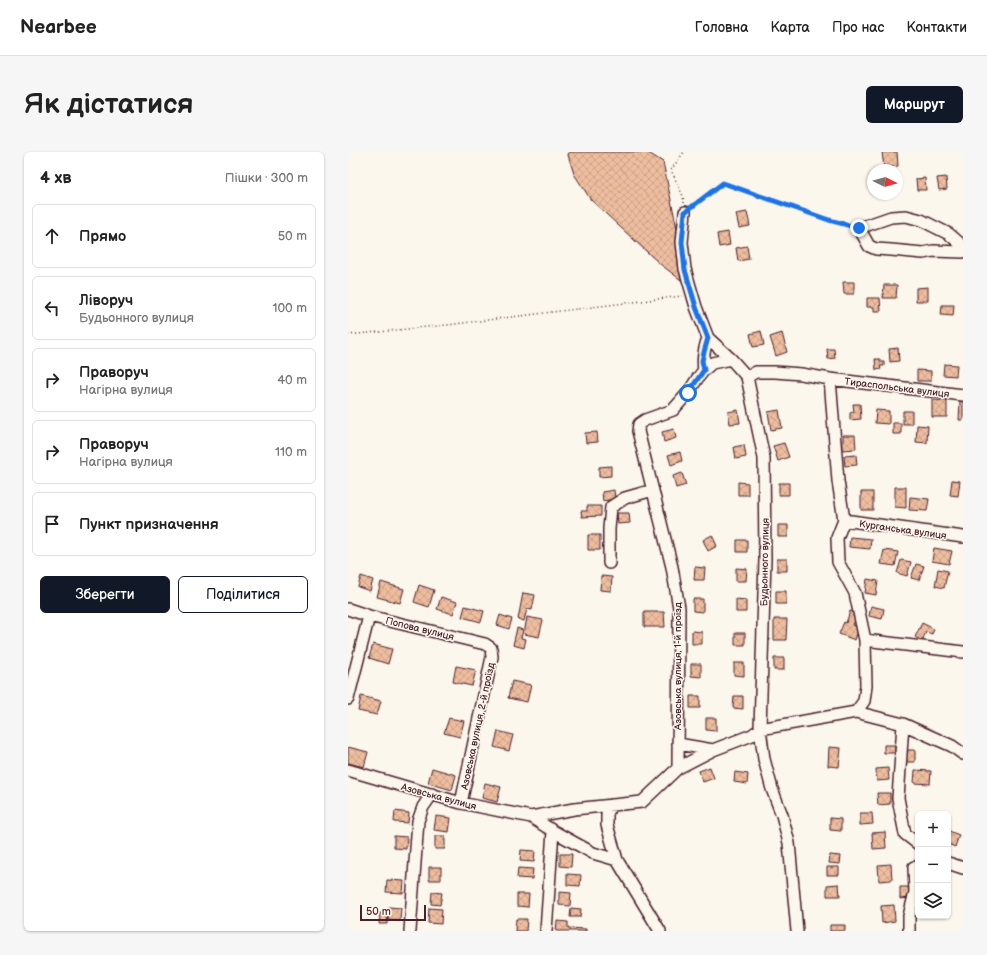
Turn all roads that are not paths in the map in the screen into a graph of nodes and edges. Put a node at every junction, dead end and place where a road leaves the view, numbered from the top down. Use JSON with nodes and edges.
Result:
{"nodes":[{"id":1,"x":685,"y":212,"type":"road end"},
{"id":2,"x":963,"y":246,"type":"edge"},
{"id":3,"x":963,"y":252,"type":"edge"},
{"id":4,"x":708,"y":338,"type":"junction"},
{"id":5,"x":731,"y":359,"type":"junction"},
{"id":6,"x":704,"y":370,"type":"junction"},
{"id":7,"x":747,"y":377,"type":"junction"},
{"id":8,"x":830,"y":379,"type":"junction"},
{"id":9,"x":963,"y":395,"type":"edge"},
{"id":10,"x":653,"y":490,"type":"junction"},
{"id":11,"x":844,"y":520,"type":"junction"},
{"id":12,"x":963,"y":537,"type":"edge"},
{"id":13,"x":609,"y":563,"type":"dead end"},
{"id":14,"x":348,"y":609,"type":"edge"},
{"id":15,"x":369,"y":616,"type":"junction"},
{"id":16,"x":865,"y":640,"type":"junction"},
{"id":17,"x":491,"y":648,"type":"joint"},
{"id":18,"x":963,"y":652,"type":"edge"},
{"id":19,"x":348,"y":699,"type":"edge"},
{"id":20,"x":856,"y":712,"type":"junction"},
{"id":21,"x":903,"y":724,"type":"junction"},
{"id":22,"x":760,"y":728,"type":"junction"},
{"id":23,"x":678,"y":744,"type":"junction"},
{"id":24,"x":713,"y":750,"type":"junction"},
{"id":25,"x":963,"y":754,"type":"edge"},
{"id":26,"x":678,"y":768,"type":"junction"},
{"id":27,"x":348,"y":770,"type":"edge"},
{"id":28,"x":432,"y":794,"type":"junction"},
{"id":29,"x":461,"y":803,"type":"junction"},
{"id":30,"x":611,"y":805,"type":"junction"},
{"id":31,"x":531,"y":817,"type":"junction"},
{"id":32,"x":553,"y":831,"type":"junction"},
{"id":33,"x":915,"y":842,"type":"edge"},
{"id":34,"x":617,"y":860,"type":"junction"},
{"id":35,"x":951,"y":864,"type":"edge"},
{"id":36,"x":915,"y":868,"type":"edge"},
{"id":37,"x":963,"y":868,"type":"edge"},
{"id":38,"x":410,"y":931,"type":"edge"},
{"id":39,"x":546,"y":931,"type":"edge"},
{"id":40,"x":660,"y":931,"type":"edge"},
{"id":41,"x":797,"y":931,"type":"edge"},
{"id":42,"x":909,"y":931,"type":"edge"}],
"edges":[{"from":1,"to":4,"type":"street","name":"Будьонного вулиця"},
{"from":2,"to":3,"type":"street"},
{"from":4,"to":5,"type":"street","name":"Будьонного вулиця"},
{"from":4,"to":6,"type":"street"},
{"from":5,"to":6,"type":"street"},
{"from":5,"to":7,"type":"street","name":"Будьонного вулиця"},
{"from":6,"to":10,"type":"street","name":"Азовська вулиця, 1-й проїзд"},
{"from":7,"to":8,"type":"street","name":"Тираспольська вулиця"},
{"from":7,"to":22,"type":"street","name":"Будьонного вулиця"},
{"from":8,"to":9,"type":"street","name":"Тираспольська вулиця"},
{"from":8,"to":11,"type":"street"},
{"from":10,"to":13,"type":"street"},
{"from":10,"to":23,"type":"street","name":"Азовська вулиця, 1-й проїзд"},
{"from":11,"to":12,"type":"street","name":"Курганська вулиця"},
{"from":11,"to":16,"type":"street"},
{"from":14,"to":15,"type":"street","name":"Попова вулиця"},
{"from":15,"to":17,"type":"street","name":"Попова вулиця"},
{"from":15,"to":19,"type":"street"},
{"from":16,"to":18,"type":"street"},
{"from":16,"to":20,"type":"street"},
{"from":17,"to":29,"type":"street","name":"Азовська вулиця, 2-й проїзд"},
{"from":20,"to":21,"type":"street"},
{"from":20,"to":22,"type":"street"},
{"from":21,"to":25,"type":"street"},
{"from":21,"to":33,"type":"street"},
{"from":22,"to":24,"type":"street"},
{"from":22,"to":41,"type":"street","name":"Будьонного вулиця"},
{"from":23,"to":24,"type":"street"},
{"from":23,"to":26,"type":"street","name":"Азовська вулиця, 1-й проїзд"},
{"from":24,"to":26,"type":"street"},
{"from":26,"to":30,"type":"street"},
{"from":27,"to":28,"type":"street","name":"Азовська вулиця"},
{"from":28,"to":29,"type":"street","name":"Азовська вулиця"},
{"from":28,"to":38,"type":"street"},
{"from":29,"to":31,"type":"street","name":"Азовська вулиця"},
{"from":30,"to":31,"type":"street"},
{"from":30,"to":34,"type":"street"},
{"from":31,"to":32,"type":"street"},
{"from":32,"to":34,"type":"street"},
{"from":32,"to":39,"type":"street"},
{"from":34,"to":40,"type":"street"},
{"from":35,"to":37,"type":"street"},
{"from":36,"to":42,"type":"street"}]}
